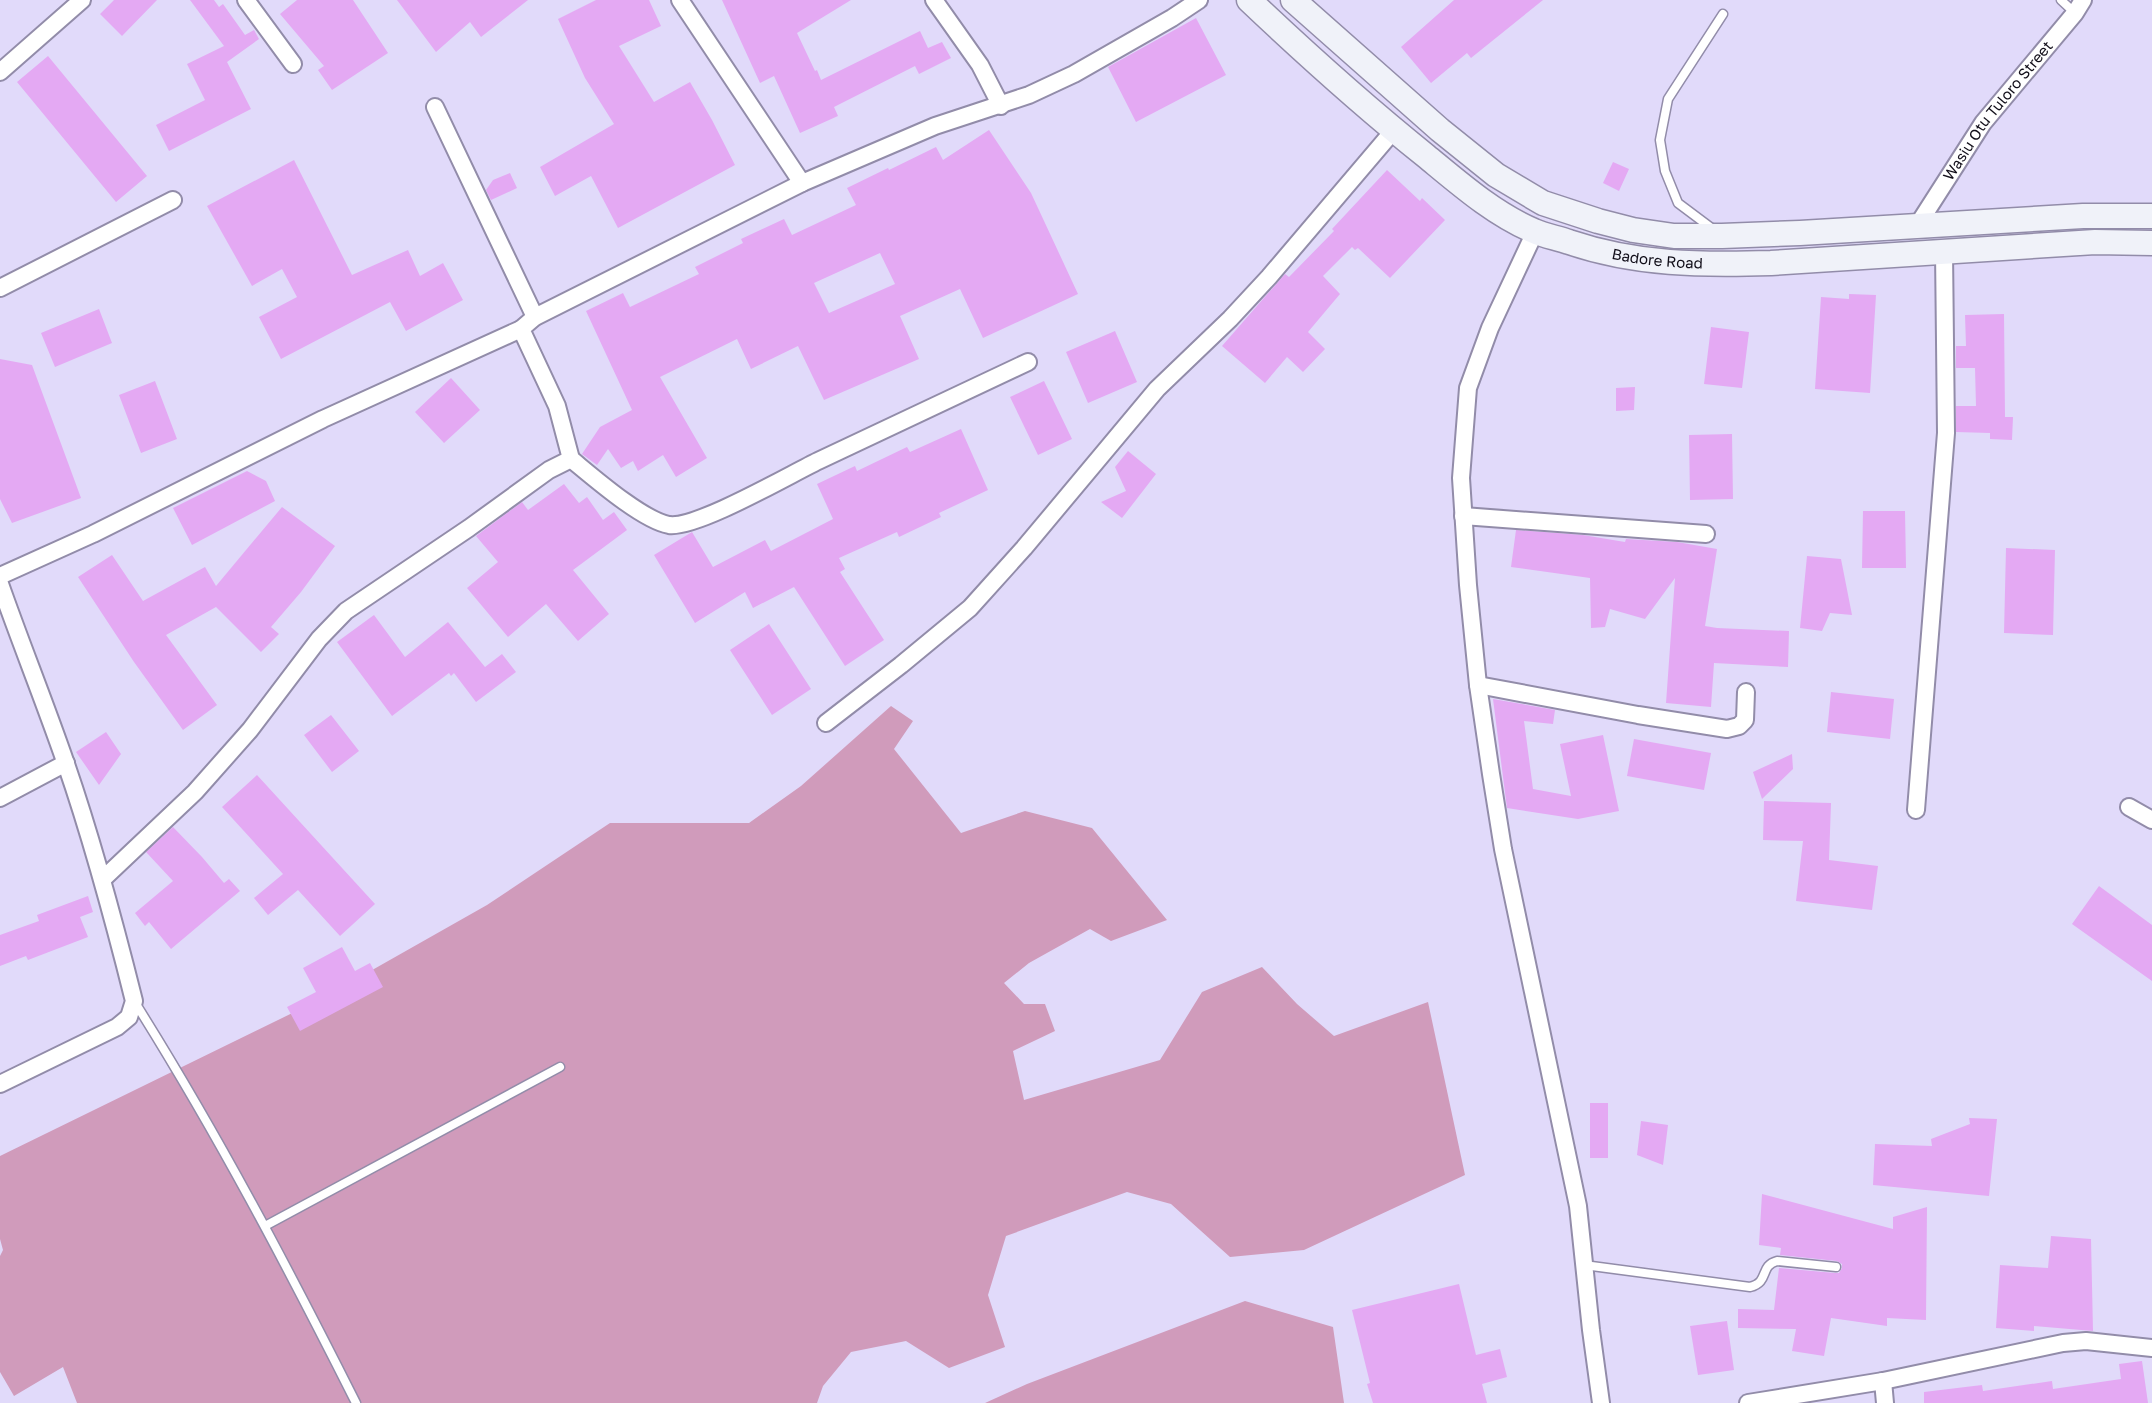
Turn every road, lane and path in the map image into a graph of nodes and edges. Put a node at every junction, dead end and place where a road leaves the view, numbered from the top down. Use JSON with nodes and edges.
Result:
{"nodes":[{"id":1,"x":82,"y":0,"type":"edge"},
{"id":2,"x":246,"y":0,"type":"edge"},
{"id":3,"x":680,"y":0,"type":"edge"},
{"id":4,"x":934,"y":0,"type":"edge"},
{"id":5,"x":1199,"y":0,"type":"edge"},
{"id":6,"x":1249,"y":0,"type":"edge"},
{"id":7,"x":1293,"y":0,"type":"edge"},
{"id":8,"x":2061,"y":0,"type":"edge"},
{"id":9,"x":2079,"y":6,"type":"edge"},
{"id":10,"x":1723,"y":14,"type":"dead end"},
{"id":11,"x":293,"y":64,"type":"dead end"},
{"id":12,"x":0,"y":72,"type":"edge"},
{"id":13,"x":1001,"y":106,"type":"junction"},
{"id":14,"x":435,"y":107,"type":"dead end"},
{"id":15,"x":1394,"y":130,"type":"junction"},
{"id":16,"x":802,"y":183,"type":"junction"},
{"id":17,"x":173,"y":200,"type":"dead end"},
{"id":18,"x":2152,"y":216,"type":"edge"},
{"id":19,"x":1917,"y":226,"type":"junction"},
{"id":20,"x":1535,"y":232,"type":"junction"},
{"id":21,"x":1722,"y":236,"type":"junction"},
{"id":22,"x":2152,"y":243,"type":"edge"},
{"id":23,"x":1944,"y":251,"type":"junction"},
{"id":24,"x":0,"y":288,"type":"edge"},
{"id":25,"x":535,"y":317,"type":"junction"},
{"id":26,"x":521,"y":329,"type":"junction"},
{"id":27,"x":1028,"y":362,"type":"dead end"},
{"id":28,"x":571,"y":459,"type":"junction"},
{"id":29,"x":1463,"y":516,"type":"junction"},
{"id":30,"x":1706,"y":534,"type":"dead end"},
{"id":31,"x":0,"y":576,"type":"edge"},
{"id":32,"x":0,"y":584,"type":"edge"},
{"id":33,"x":1478,"y":686,"type":"junction"},
{"id":34,"x":1746,"y":692,"type":"dead end"},
{"id":35,"x":826,"y":723,"type":"dead end"},
{"id":36,"x":66,"y":763,"type":"junction"},
{"id":37,"x":0,"y":798,"type":"edge"},
{"id":38,"x":2129,"y":807,"type":"dead end"},
{"id":39,"x":1916,"y":810,"type":"dead end"},
{"id":40,"x":2152,"y":820,"type":"edge"},
{"id":41,"x":103,"y":879,"type":"junction"},
{"id":42,"x":134,"y":1000,"type":"junction"},
{"id":43,"x":560,"y":1067,"type":"dead end"},
{"id":44,"x":0,"y":1084,"type":"edge"},
{"id":45,"x":265,"y":1226,"type":"junction"},
{"id":46,"x":1583,"y":1264,"type":"junction"},
{"id":47,"x":1836,"y":1267,"type":"dead end"},
{"id":48,"x":2152,"y":1348,"type":"edge"},
{"id":49,"x":1883,"y":1381,"type":"junction"},
{"id":50,"x":356,"y":1403,"type":"edge"},
{"id":51,"x":1601,"y":1403,"type":"edge"},
{"id":52,"x":1748,"y":1403,"type":"edge"},
{"id":53,"x":1885,"y":1403,"type":"edge"}],
"edges":[{"from":1,"to":12,"type":"street"},
{"from":2,"to":11,"type":"street"},
{"from":3,"to":16,"type":"street"},
{"from":4,"to":13,"type":"street"},
{"from":5,"to":13,"type":"street"},
{"from":6,"to":15,"type":"main road","name":"Badore Road"},
{"from":7,"to":21,"type":"main road","name":"Badore Road"},
{"from":8,"to":9,"type":"lane"},
{"from":9,"to":19,"type":"street","name":"Wasiu Otu Tuloro Street"},
{"from":10,"to":21,"type":"lane"},
{"from":13,"to":16,"type":"street"},
{"from":14,"to":25,"type":"street"},
{"from":15,"to":20,"type":"main road","name":"Badore Road"},
{"from":15,"to":35,"type":"street"},
{"from":16,"to":25,"type":"street"},
{"from":17,"to":24,"type":"street"},
{"from":18,"to":19,"type":"main road","name":"Badore Road"},
{"from":19,"to":21,"type":"main road","name":"Badore Road"},
{"from":20,"to":23,"type":"main road","name":"Badore Road"},
{"from":20,"to":29,"type":"street"},
{"from":22,"to":23,"type":"main road","name":"Badore Road"},
{"from":23,"to":39,"type":"street"},
{"from":25,"to":26,"type":"street"},
{"from":26,"to":28,"type":"street"},
{"from":26,"to":31,"type":"street"},
{"from":27,"to":28,"type":"street"},
{"from":28,"to":41,"type":"street"},
{"from":29,"to":30,"type":"street"},
{"from":29,"to":33,"type":"street"},
{"from":32,"to":36,"type":"street"},
{"from":33,"to":34,"type":"street"},
{"from":33,"to":46,"type":"street"},
{"from":36,"to":37,"type":"street"},
{"from":36,"to":41,"type":"street"},
{"from":38,"to":40,"type":"street"},
{"from":41,"to":42,"type":"street"},
{"from":42,"to":44,"type":"street"},
{"from":42,"to":45,"type":"lane"},
{"from":43,"to":45,"type":"lane"},
{"from":45,"to":50,"type":"lane"},
{"from":46,"to":47,"type":"lane"},
{"from":46,"to":51,"type":"street"},
{"from":48,"to":49,"type":"street"},
{"from":49,"to":52,"type":"street"},
{"from":49,"to":53,"type":"street"}]}
